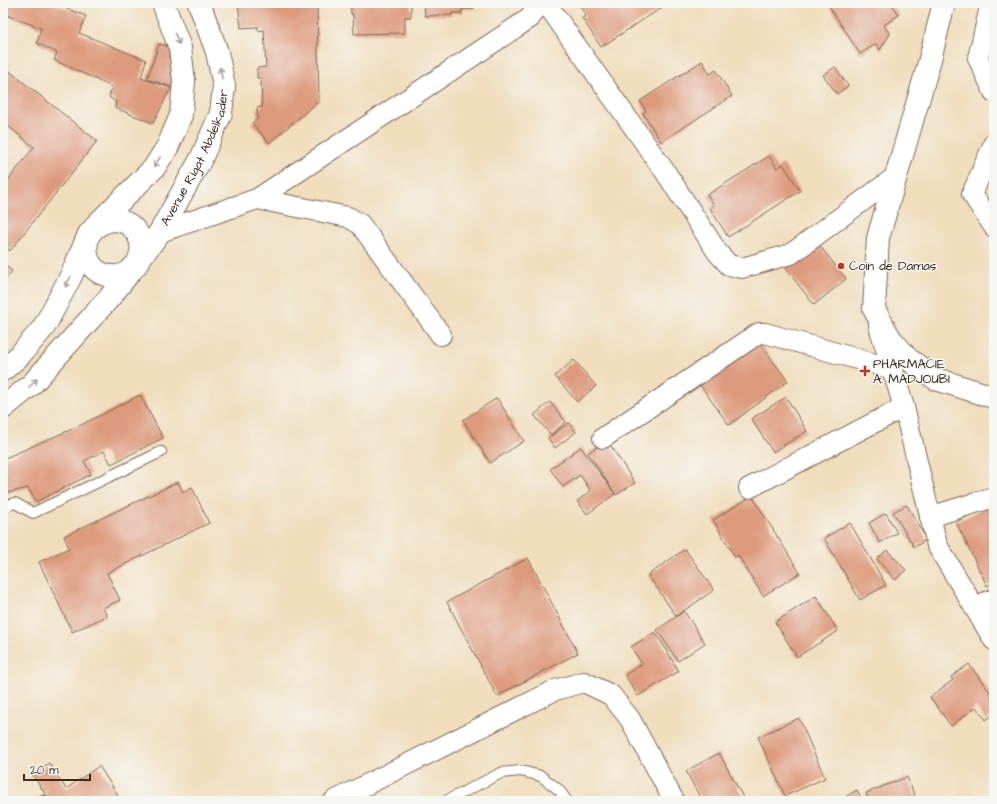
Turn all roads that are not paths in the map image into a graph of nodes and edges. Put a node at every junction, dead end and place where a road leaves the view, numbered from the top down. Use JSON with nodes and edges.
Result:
{"nodes":[{"id":1,"x":163,"y":3,"type":"edge"},
{"id":2,"x":199,"y":3,"type":"edge"},
{"id":3,"x":540,"y":3,"type":"edge"},
{"id":4,"x":546,"y":3,"type":"edge"},
{"id":5,"x":944,"y":3,"type":"edge"},
{"id":6,"x":992,"y":3,"type":"edge"},
{"id":7,"x":994,"y":92,"type":"edge"},
{"id":8,"x":994,"y":143,"type":"edge"},
{"id":9,"x":896,"y":177,"type":"junction"},
{"id":10,"x":257,"y":200,"type":"junction"},
{"id":11,"x":994,"y":227,"type":"edge"},
{"id":12,"x":91,"y":231,"type":"junction"},
{"id":13,"x":160,"y":232,"type":"junction"},
{"id":14,"x":136,"y":264,"type":"junction"},
{"id":15,"x":874,"y":310,"type":"junction"},
{"id":16,"x":441,"y":335,"type":"dead end"},
{"id":17,"x":893,"y":369,"type":"junction"},
{"id":18,"x":3,"y":370,"type":"edge"},
{"id":19,"x":994,"y":394,"type":"edge"},
{"id":20,"x":904,"y":407,"type":"junction"},
{"id":21,"x":3,"y":408,"type":"edge"},
{"id":22,"x":603,"y":438,"type":"dead end"},
{"id":23,"x":161,"y":452,"type":"dead end"},
{"id":24,"x":749,"y":488,"type":"dead end"},
{"id":25,"x":994,"y":496,"type":"edge"},
{"id":26,"x":3,"y":507,"type":"edge"},
{"id":27,"x":930,"y":517,"type":"junction"},
{"id":28,"x":994,"y":599,"type":"edge"},
{"id":29,"x":974,"y":607,"type":"junction"},
{"id":30,"x":994,"y":640,"type":"edge"},
{"id":31,"x":448,"y":800,"type":"edge"},
{"id":32,"x":334,"y":801,"type":"edge"},
{"id":33,"x":566,"y":801,"type":"edge"},
{"id":34,"x":674,"y":801,"type":"edge"}],
"edges":[{"from":1,"to":12,"type":"street","one_way":true},
{"from":13,"to":2,"type":"street","name":"Avenue Rigat Abdelkader","one_way":true},
{"from":3,"to":10,"type":"street"},
{"from":4,"to":9,"type":"street"},
{"from":5,"to":9,"type":"street"},
{"from":6,"to":7,"type":"street"},
{"from":8,"to":11,"type":"street"},
{"from":9,"to":15,"type":"street"},
{"from":10,"to":13,"type":"street"},
{"from":10,"to":16,"type":"street"},
{"from":12,"to":14,"type":"street"},
{"from":12,"to":14,"type":"street"},
{"from":12,"to":18,"type":"street","one_way":true},
{"from":13,"to":14,"type":"street","name":"Avenue Rigat Abdelkader"},
{"from":21,"to":14,"type":"street","name":"Avenue Rigat Abdelkader","one_way":true},
{"from":15,"to":17,"type":"street"},
{"from":15,"to":19,"type":"street"},
{"from":17,"to":20,"type":"street"},
{"from":17,"to":22,"type":"street"},
{"from":20,"to":24,"type":"street"},
{"from":20,"to":27,"type":"street"},
{"from":23,"to":26,"type":"lane"},
{"from":25,"to":27,"type":"street"},
{"from":27,"to":29,"type":"street"},
{"from":28,"to":29,"type":"street"},
{"from":29,"to":30,"type":"street"},
{"from":31,"to":33,"type":"lane"},
{"from":32,"to":34,"type":"street"}]}
